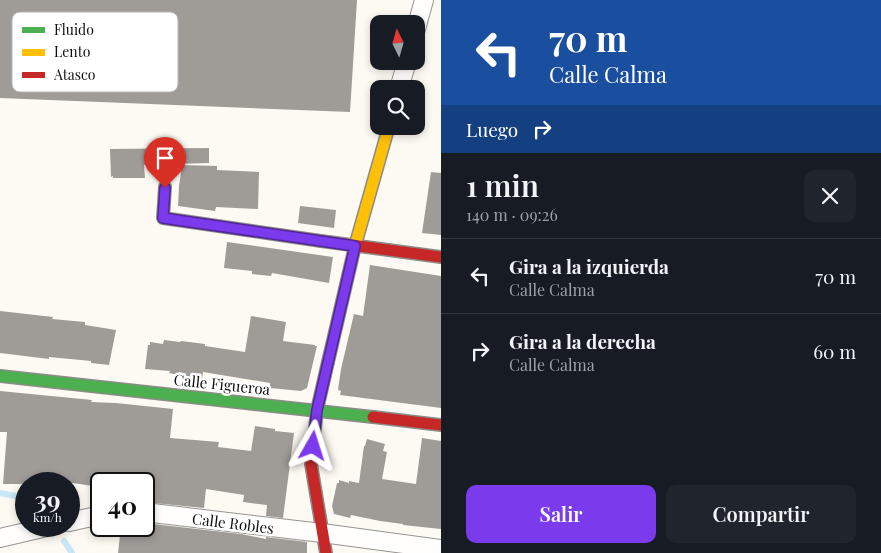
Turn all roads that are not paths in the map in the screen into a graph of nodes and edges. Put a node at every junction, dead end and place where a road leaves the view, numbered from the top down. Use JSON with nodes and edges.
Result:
{"nodes":[{"id":1,"x":424,"y":0,"type":"edge"},
{"id":2,"x":420,"y":15,"type":"edge"},
{"id":3,"x":386,"y":135,"type":"edge"},
{"id":4,"x":165,"y":188,"type":"dead end"},
{"id":5,"x":355,"y":246,"type":"junction"},
{"id":6,"x":441,"y":257,"type":"edge"},
{"id":7,"x":0,"y":376,"type":"edge"},
{"id":8,"x":317,"y":410,"type":"junction"},
{"id":9,"x":441,"y":425,"type":"edge"},
{"id":10,"x":155,"y":513,"type":"edge"},
{"id":11,"x":322,"y":533,"type":"junction"},
{"id":12,"x":15,"y":534,"type":"edge"},
{"id":13,"x":0,"y":538,"type":"edge"},
{"id":14,"x":441,"y":549,"type":"edge"},
{"id":15,"x":326,"y":553,"type":"edge"}],
"edges":[{"from":1,"to":2,"type":"street"},
{"from":3,"to":5,"type":"street"},
{"from":4,"to":5,"type":"street"},
{"from":5,"to":6,"type":"street"},
{"from":5,"to":8,"type":"street"},
{"from":7,"to":8,"type":"street","name":"Calle Figueroa"},
{"from":8,"to":9,"type":"street","name":"Calle Figueroa"},
{"from":8,"to":11,"type":"street"},
{"from":10,"to":11,"type":"street","name":"Calle Robles"},
{"from":11,"to":14,"type":"street","name":"Calle Robles"},
{"from":11,"to":15,"type":"street"},
{"from":12,"to":13,"type":"street"}]}
